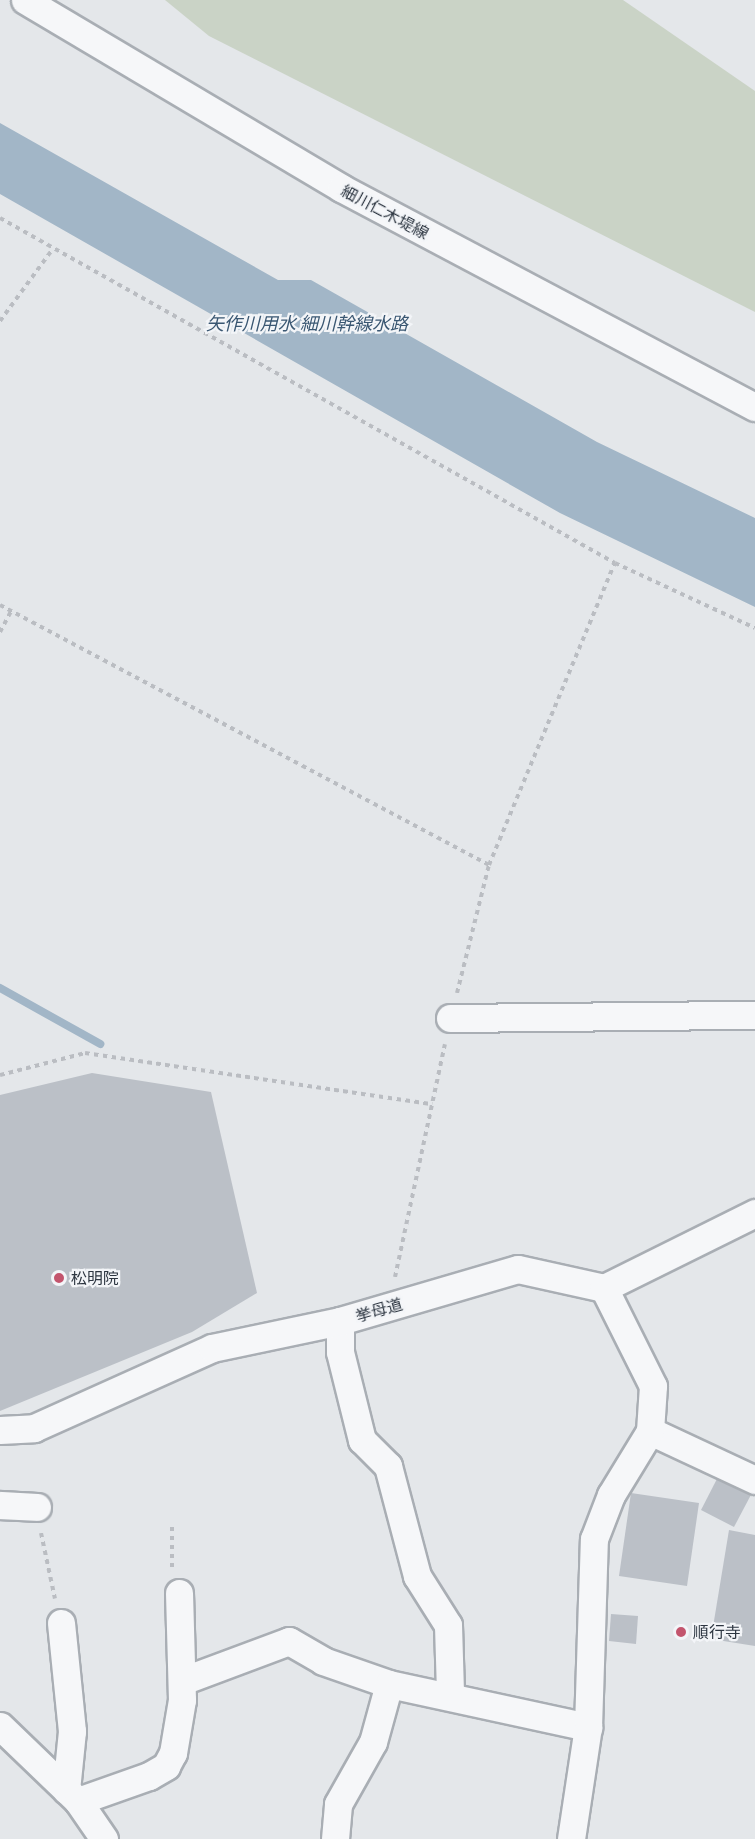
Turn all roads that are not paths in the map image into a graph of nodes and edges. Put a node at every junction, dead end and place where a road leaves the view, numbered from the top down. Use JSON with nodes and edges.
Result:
{"nodes":[{"id":1,"x":25,"y":0,"type":"edge"},
{"id":2,"x":755,"y":407,"type":"edge"},
{"id":3,"x":755,"y":1015,"type":"edge"},
{"id":4,"x":450,"y":1018,"type":"road end"},
{"id":5,"x":755,"y":1213,"type":"edge"},
{"id":6,"x":604,"y":1288,"type":"junction"},
{"id":7,"x":340,"y":1321,"type":"junction"},
{"id":8,"x":0,"y":1430,"type":"edge"},
{"id":9,"x":650,"y":1431,"type":"junction"},
{"id":10,"x":755,"y":1480,"type":"edge"},
{"id":11,"x":0,"y":1505,"type":"edge"},
{"id":12,"x":37,"y":1507,"type":"road end"},
{"id":13,"x":179,"y":1593,"type":"road end"},
{"id":14,"x":62,"y":1623,"type":"road end"},
{"id":15,"x":182,"y":1681,"type":"junction"},
{"id":16,"x":389,"y":1684,"type":"junction"},
{"id":17,"x":450,"y":1694,"type":"junction"},
{"id":18,"x":0,"y":1726,"type":"edge"},
{"id":19,"x":588,"y":1727,"type":"junction"},
{"id":20,"x":72,"y":1795,"type":"junction"},
{"id":21,"x":104,"y":1839,"type":"edge"},
{"id":22,"x":335,"y":1839,"type":"edge"},
{"id":23,"x":571,"y":1839,"type":"edge"}],
"edges":[{"from":1,"to":2,"type":"street","name":"細川仁木堤線"},
{"from":3,"to":4,"type":"street"},
{"from":5,"to":6,"type":"street"},
{"from":6,"to":7,"type":"street","name":"挙母道"},
{"from":6,"to":9,"type":"street"},
{"from":7,"to":8,"type":"street","name":"挙母道"},
{"from":7,"to":17,"type":"street"},
{"from":9,"to":10,"type":"street"},
{"from":9,"to":19,"type":"street"},
{"from":11,"to":12,"type":"street"},
{"from":13,"to":15,"type":"street"},
{"from":14,"to":20,"type":"street"},
{"from":15,"to":16,"type":"street"},
{"from":15,"to":20,"type":"street"},
{"from":16,"to":17,"type":"street"},
{"from":16,"to":22,"type":"street"},
{"from":17,"to":19,"type":"street"},
{"from":18,"to":20,"type":"street"},
{"from":19,"to":23,"type":"street"},
{"from":20,"to":21,"type":"street"}]}
